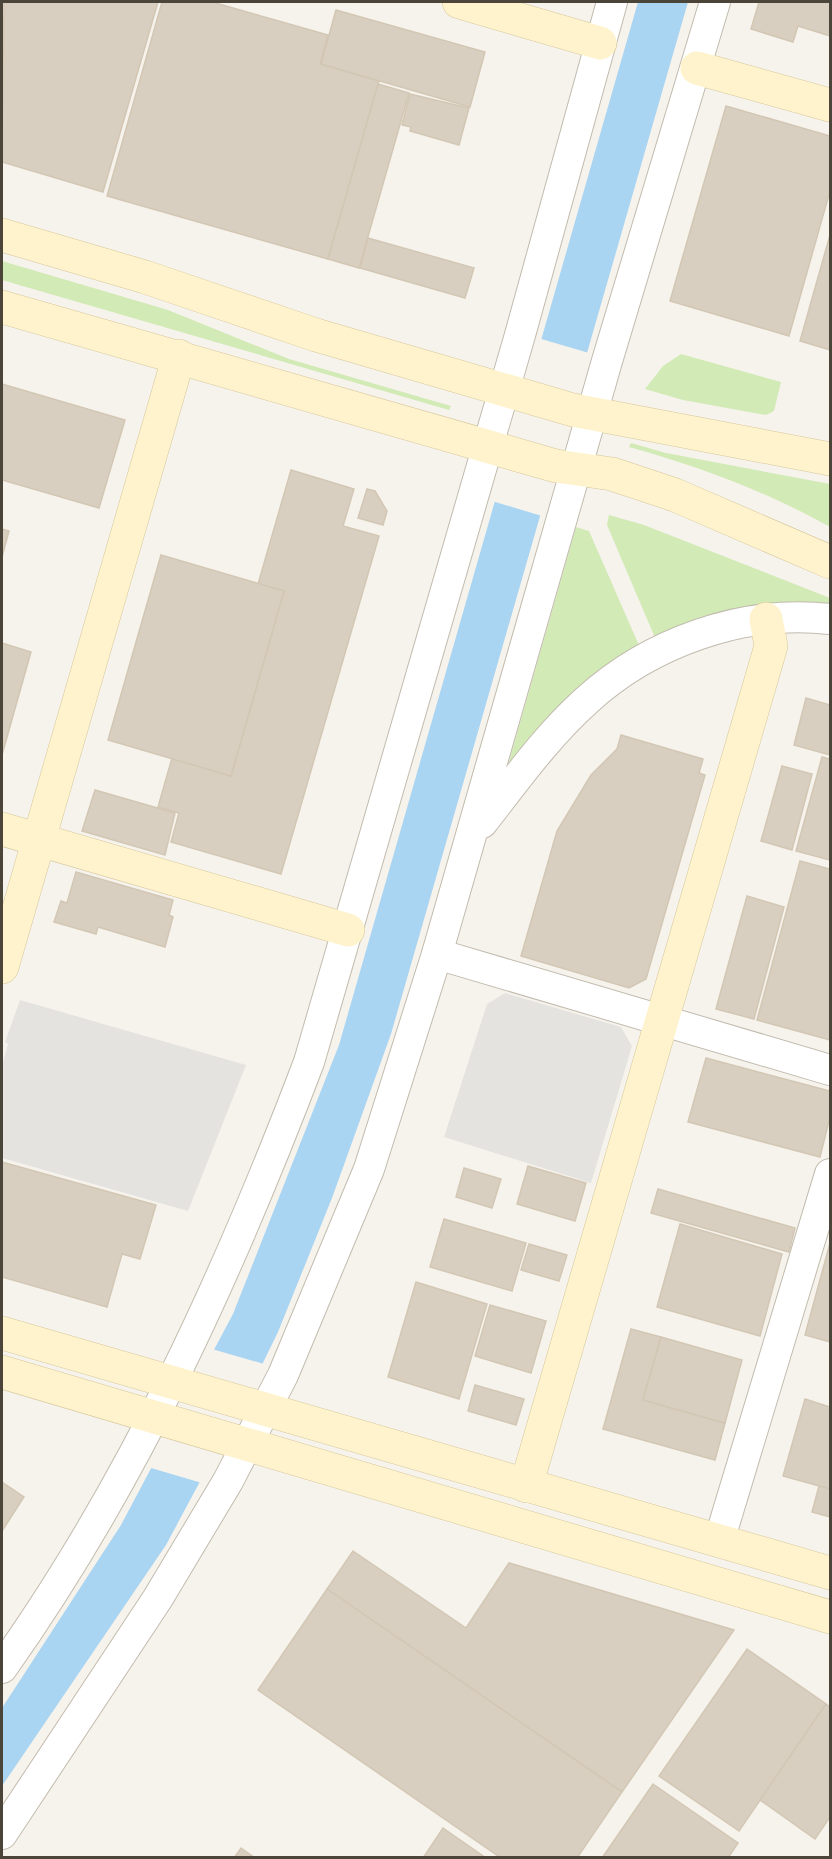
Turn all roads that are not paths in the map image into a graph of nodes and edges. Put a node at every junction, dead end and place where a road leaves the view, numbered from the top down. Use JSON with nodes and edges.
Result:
{"nodes":[{"id":1,"x":459,"y":2,"type":"edge"},
{"id":2,"x":612,"y":2,"type":"edge"},
{"id":3,"x":715,"y":2,"type":"edge"},
{"id":4,"x":600,"y":43,"type":"junction"},
{"id":5,"x":697,"y":68,"type":"junction"},
{"id":6,"x":831,"y":105,"type":"edge"},
{"id":7,"x":2,"y":236,"type":"edge"},
{"id":8,"x":2,"y":307,"type":"edge"},
{"id":9,"x":178,"y":356,"type":"junction"},
{"id":10,"x":513,"y":392,"type":"junction"},
{"id":11,"x":582,"y":412,"type":"junction"},
{"id":12,"x":497,"y":449,"type":"junction"},
{"id":13,"x":831,"y":459,"type":"edge"},
{"id":14,"x":566,"y":468,"type":"junction"},
{"id":15,"x":831,"y":562,"type":"edge"},
{"id":16,"x":766,"y":619,"type":"junction"},
{"id":17,"x":831,"y":619,"type":"edge"},
{"id":18,"x":2,"y":829,"type":"edge"},
{"id":19,"x":472,"y":834,"type":"junction"},
{"id":20,"x":38,"y":840,"type":"junction"},
{"id":21,"x":348,"y":930,"type":"junction"},
{"id":22,"x":437,"y":954,"type":"junction"},
{"id":23,"x":2,"y":967,"type":"edge"},
{"id":24,"x":663,"y":1020,"type":"junction"},
{"id":25,"x":831,"y":1070,"type":"edge"},
{"id":26,"x":831,"y":1174,"type":"edge"},
{"id":27,"x":2,"y":1333,"type":"edge"},
{"id":28,"x":2,"y":1372,"type":"edge"},
{"id":29,"x":182,"y":1386,"type":"junction"},
{"id":30,"x":254,"y":1406,"type":"junction"},
{"id":31,"x":165,"y":1420,"type":"junction"},
{"id":32,"x":236,"y":1441,"type":"junction"},
{"id":33,"x":526,"y":1486,"type":"junction"},
{"id":34,"x":719,"y":1541,"type":"junction"},
{"id":35,"x":831,"y":1574,"type":"edge"},
{"id":36,"x":831,"y":1617,"type":"edge"},
{"id":37,"x":2,"y":1668,"type":"edge"},
{"id":38,"x":2,"y":1834,"type":"edge"}],
"edges":[{"from":1,"to":4,"type":"street"},
{"from":2,"to":4,"type":"street"},
{"from":3,"to":5,"type":"street"},
{"from":4,"to":10,"type":"street"},
{"from":5,"to":6,"type":"street"},
{"from":5,"to":11,"type":"street"},
{"from":7,"to":10,"type":"street"},
{"from":8,"to":9,"type":"street"},
{"from":9,"to":12,"type":"street"},
{"from":9,"to":20,"type":"street"},
{"from":10,"to":11,"type":"street"},
{"from":10,"to":12,"type":"street"},
{"from":11,"to":13,"type":"street"},
{"from":11,"to":14,"type":"street"},
{"from":12,"to":14,"type":"street"},
{"from":12,"to":21,"type":"street"},
{"from":14,"to":15,"type":"street"},
{"from":14,"to":19,"type":"street"},
{"from":16,"to":17,"type":"street"},
{"from":16,"to":19,"type":"street"},
{"from":16,"to":24,"type":"street"},
{"from":18,"to":20,"type":"street"},
{"from":19,"to":22,"type":"street"},
{"from":20,"to":21,"type":"street"},
{"from":20,"to":23,"type":"street"},
{"from":21,"to":29,"type":"street"},
{"from":22,"to":24,"type":"street"},
{"from":22,"to":30,"type":"street"},
{"from":24,"to":25,"type":"street"},
{"from":24,"to":33,"type":"street"},
{"from":26,"to":34,"type":"street"},
{"from":27,"to":29,"type":"street"},
{"from":28,"to":31,"type":"street"},
{"from":29,"to":30,"type":"street"},
{"from":29,"to":31,"type":"street"},
{"from":30,"to":32,"type":"street"},
{"from":30,"to":33,"type":"street"},
{"from":31,"to":32,"type":"street"},
{"from":31,"to":37,"type":"street"},
{"from":32,"to":36,"type":"street"},
{"from":32,"to":38,"type":"street"},
{"from":33,"to":34,"type":"street"},
{"from":34,"to":35,"type":"street"}]}
